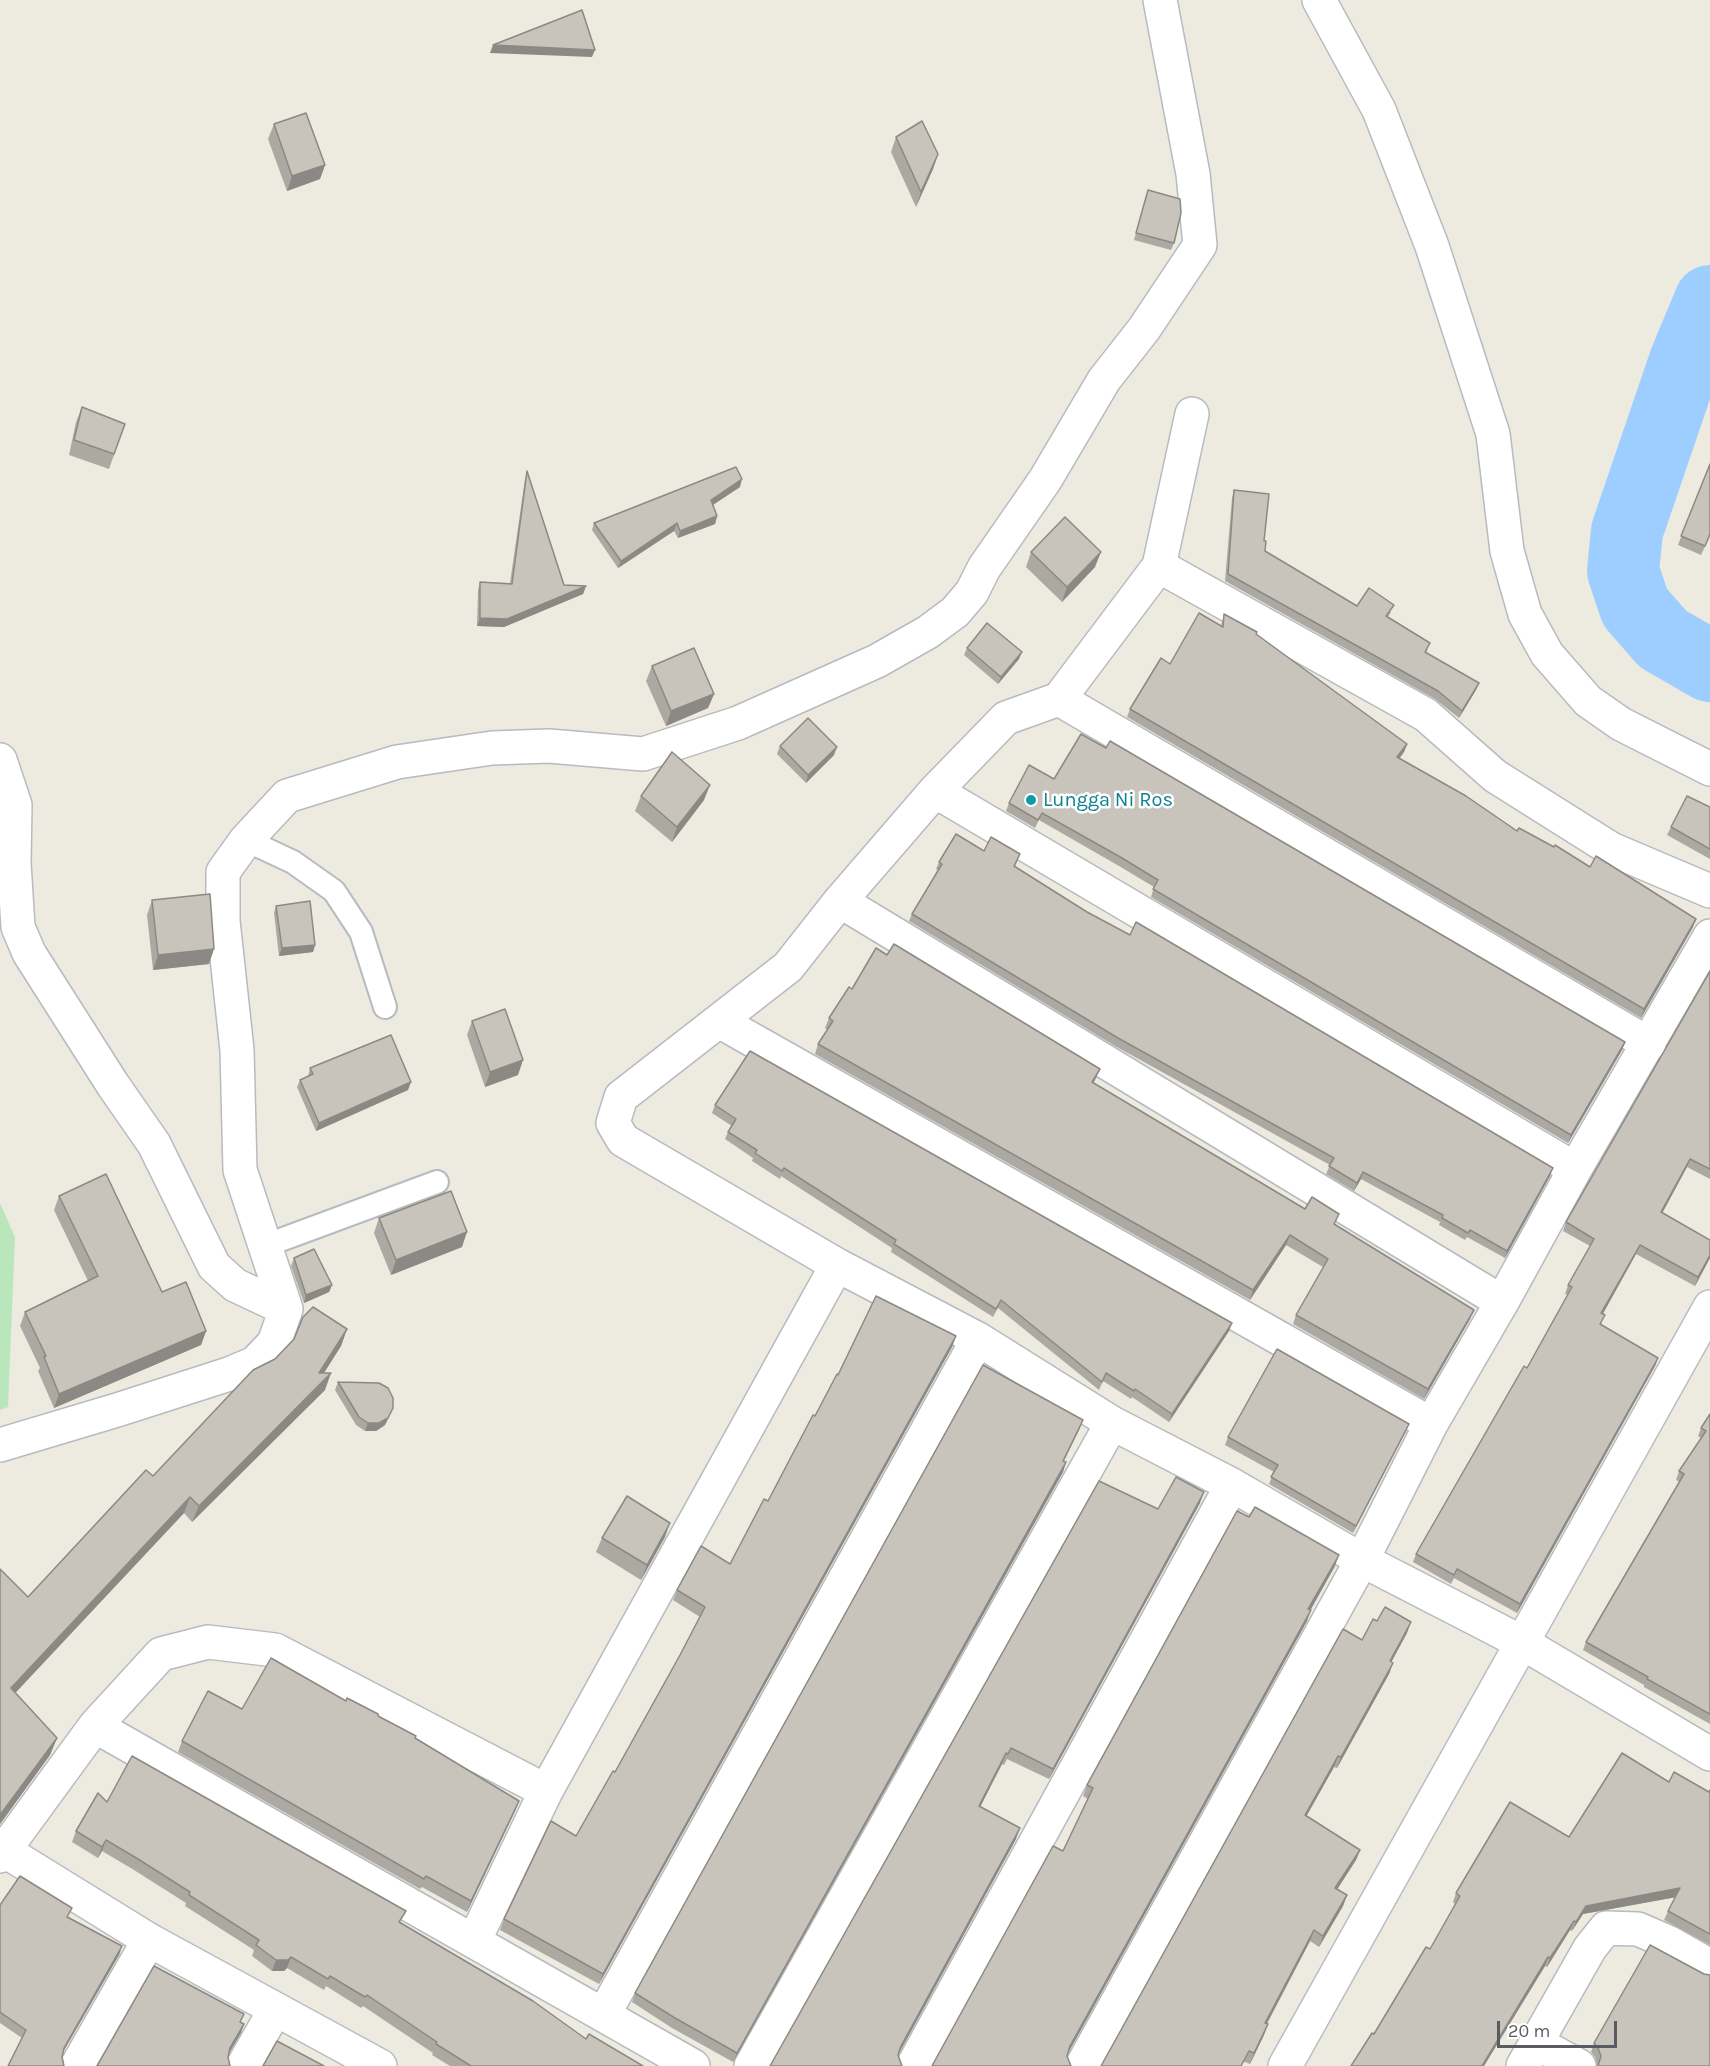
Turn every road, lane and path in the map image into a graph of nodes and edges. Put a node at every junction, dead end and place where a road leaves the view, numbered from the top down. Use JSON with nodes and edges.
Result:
{"nodes":[{"id":1,"x":1160,"y":0,"type":"edge"},
{"id":2,"x":1319,"y":0,"type":"edge"},
{"id":3,"x":1192,"y":414,"type":"dead end"},
{"id":4,"x":1159,"y":566,"type":"junction"},
{"id":5,"x":1059,"y":699,"type":"junction"},
{"id":6,"x":0,"y":760,"type":"edge"},
{"id":7,"x":1710,"y":769,"type":"edge"},
{"id":8,"x":935,"y":791,"type":"junction"},
{"id":9,"x":246,"y":840,"type":"junction"},
{"id":10,"x":1710,"y":891,"type":"edge"},
{"id":11,"x":840,"y":901,"type":"junction"},
{"id":12,"x":1710,"y":936,"type":"edge"},
{"id":13,"x":385,"y":1007,"type":"dead end"},
{"id":14,"x":719,"y":1021,"type":"junction"},
{"id":15,"x":1649,"y":1044,"type":"junction"},
{"id":16,"x":1575,"y":1169,"type":"junction"},
{"id":17,"x":437,"y":1182,"type":"dead end"},
{"id":18,"x":267,"y":1245,"type":"junction"},
{"id":19,"x":837,"y":1265,"type":"junction"},
{"id":20,"x":1503,"y":1302,"type":"junction"},
{"id":21,"x":1710,"y":1307,"type":"edge"},
{"id":22,"x":286,"y":1310,"type":"junction"},
{"id":23,"x":978,"y":1339,"type":"junction"},
{"id":24,"x":1112,"y":1423,"type":"junction"},
{"id":25,"x":1431,"y":1424,"type":"junction"},
{"id":26,"x":0,"y":1445,"type":"edge"},
{"id":27,"x":1232,"y":1485,"type":"junction"},
{"id":28,"x":1362,"y":1560,"type":"junction"},
{"id":29,"x":1521,"y":1642,"type":"junction"},
{"id":30,"x":95,"y":1726,"type":"junction"},
{"id":31,"x":1710,"y":1754,"type":"edge"},
{"id":32,"x":546,"y":1791,"type":"junction"},
{"id":33,"x":3,"y":1853,"type":"edge"},
{"id":34,"x":148,"y":1940,"type":"junction"},
{"id":35,"x":474,"y":1941,"type":"junction"},
{"id":36,"x":1710,"y":1966,"type":"edge"},
{"id":37,"x":275,"y":2010,"type":"junction"},
{"id":38,"x":604,"y":2014,"type":"junction"},
{"id":39,"x":1530,"y":2054,"type":"edge"},
{"id":40,"x":77,"y":2066,"type":"edge"},
{"id":41,"x":243,"y":2066,"type":"edge"},
{"id":42,"x":380,"y":2066,"type":"edge"},
{"id":43,"x":693,"y":2066,"type":"edge"},
{"id":44,"x":751,"y":2066,"type":"edge"},
{"id":45,"x":914,"y":2066,"type":"edge"},
{"id":46,"x":1082,"y":2066,"type":"edge"},
{"id":47,"x":1285,"y":2066,"type":"edge"},
{"id":48,"x":1579,"y":2066,"type":"edge"}],
"edges":[{"from":1,"to":9,"type":"street"},
{"from":2,"to":7,"type":"street"},
{"from":3,"to":4,"type":"street"},
{"from":4,"to":5,"type":"street"},
{"from":4,"to":10,"type":"street"},
{"from":5,"to":8,"type":"street"},
{"from":5,"to":15,"type":"street"},
{"from":6,"to":22,"type":"street"},
{"from":8,"to":11,"type":"street"},
{"from":8,"to":16,"type":"street"},
{"from":9,"to":13,"type":"lane"},
{"from":9,"to":18,"type":"street"},
{"from":11,"to":14,"type":"street"},
{"from":11,"to":20,"type":"street"},
{"from":12,"to":15,"type":"street"},
{"from":14,"to":19,"type":"street"},
{"from":14,"to":25,"type":"street"},
{"from":15,"to":16,"type":"street"},
{"from":16,"to":20,"type":"street"},
{"from":17,"to":18,"type":"lane"},
{"from":18,"to":22,"type":"street"},
{"from":19,"to":23,"type":"street"},
{"from":19,"to":32,"type":"street"},
{"from":20,"to":25,"type":"street"},
{"from":21,"to":29,"type":"street"},
{"from":22,"to":26,"type":"street"},
{"from":23,"to":24,"type":"street"},
{"from":23,"to":38,"type":"street"},
{"from":24,"to":27,"type":"street"},
{"from":24,"to":44,"type":"street"},
{"from":25,"to":28,"type":"street"},
{"from":27,"to":28,"type":"street"},
{"from":27,"to":45,"type":"street"},
{"from":28,"to":29,"type":"street"},
{"from":28,"to":46,"type":"street"},
{"from":29,"to":31,"type":"street"},
{"from":29,"to":47,"type":"street"},
{"from":30,"to":32,"type":"street"},
{"from":30,"to":33,"type":"street"},
{"from":30,"to":35,"type":"street"},
{"from":32,"to":35,"type":"street"},
{"from":33,"to":34,"type":"street"},
{"from":34,"to":37,"type":"street"},
{"from":34,"to":40,"type":"street"},
{"from":35,"to":38,"type":"street"},
{"from":36,"to":39,"type":"street"},
{"from":37,"to":41,"type":"street"},
{"from":37,"to":42,"type":"street"},
{"from":38,"to":43,"type":"street"},
{"from":39,"to":48,"type":"street"}]}
